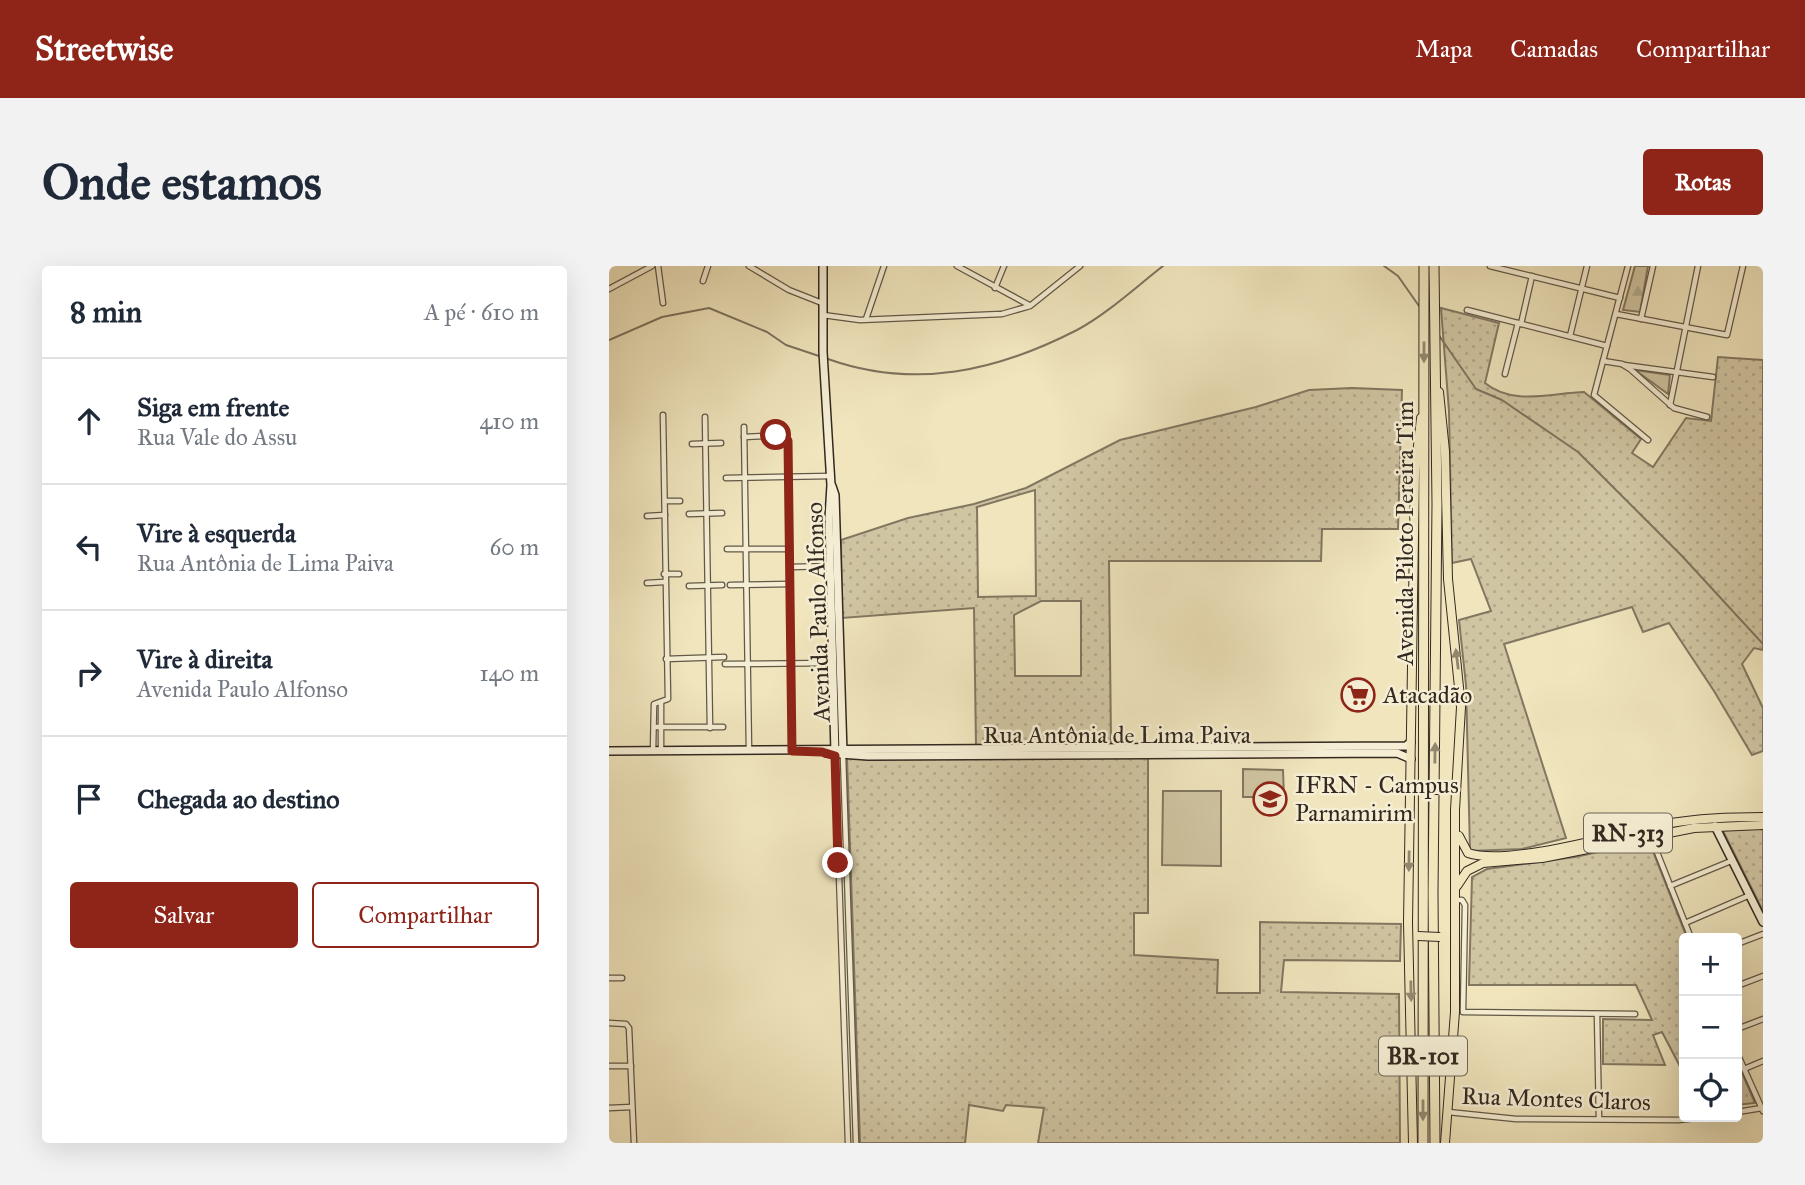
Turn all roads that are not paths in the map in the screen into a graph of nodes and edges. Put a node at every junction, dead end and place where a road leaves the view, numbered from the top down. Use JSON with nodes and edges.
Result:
{"nodes":[{"id":1,"x":652,"y":266,"type":"edge"},
{"id":2,"x":658,"y":266,"type":"edge"},
{"id":3,"x":708,"y":266,"type":"edge"},
{"id":4,"x":749,"y":266,"type":"edge"},
{"id":5,"x":761,"y":266,"type":"edge"},
{"id":6,"x":824,"y":266,"type":"edge"},
{"id":7,"x":884,"y":266,"type":"edge"},
{"id":8,"x":957,"y":266,"type":"edge"},
{"id":9,"x":1004,"y":266,"type":"edge"},
{"id":10,"x":1080,"y":266,"type":"edge"},
{"id":11,"x":1424,"y":266,"type":"edge"},
{"id":12,"x":1434,"y":266,"type":"edge"},
{"id":13,"x":1490,"y":266,"type":"edge"},
{"id":14,"x":1587,"y":266,"type":"edge"},
{"id":15,"x":1628,"y":266,"type":"edge"},
{"id":16,"x":1653,"y":266,"type":"edge"},
{"id":17,"x":1697,"y":266,"type":"edge"},
{"id":18,"x":1743,"y":266,"type":"edge"},
{"id":19,"x":759,"y":272,"type":"junction"},
{"id":20,"x":1532,"y":276,"type":"junction"},
{"id":21,"x":703,"y":281,"type":"dead end"},
{"id":22,"x":995,"y":288,"type":"junction"},
{"id":23,"x":1583,"y":288,"type":"junction"},
{"id":24,"x":609,"y":289,"type":"edge"},
{"id":25,"x":1620,"y":298,"type":"junction"},
{"id":26,"x":663,"y":303,"type":"dead end"},
{"id":27,"x":822,"y":303,"type":"junction"},
{"id":28,"x":1030,"y":306,"type":"junction"},
{"id":29,"x":1467,"y":310,"type":"dead end"},
{"id":30,"x":1616,"y":314,"type":"junction"},
{"id":31,"x":823,"y":315,"type":"junction"},
{"id":32,"x":866,"y":319,"type":"junction"},
{"id":33,"x":1641,"y":319,"type":"junction"},
{"id":34,"x":1520,"y":324,"type":"junction"},
{"id":35,"x":1685,"y":327,"type":"junction"},
{"id":36,"x":1570,"y":336,"type":"junction"},
{"id":37,"x":1607,"y":346,"type":"junction"},
{"id":38,"x":1435,"y":358,"type":"junction"},
{"id":39,"x":1602,"y":361,"type":"junction"},
{"id":40,"x":1622,"y":364,"type":"junction"},
{"id":41,"x":1675,"y":371,"type":"junction"},
{"id":42,"x":1506,"y":374,"type":"dead end"},
{"id":43,"x":1713,"y":377,"type":"dead end"},
{"id":44,"x":1424,"y":398,"type":"junction"},
{"id":45,"x":1670,"y":405,"type":"junction"},
{"id":46,"x":663,"y":415,"type":"dead end"},
{"id":47,"x":705,"y":417,"type":"dead end"},
{"id":48,"x":1707,"y":417,"type":"dead end"},
{"id":49,"x":744,"y":427,"type":"dead end"},
{"id":50,"x":744,"y":437,"type":"junction"},
{"id":51,"x":1648,"y":440,"type":"dead end"},
{"id":52,"x":721,"y":443,"type":"dead end"},
{"id":53,"x":692,"y":444,"type":"dead end"},
{"id":54,"x":706,"y":444,"type":"junction"},
{"id":55,"x":831,"y":476,"type":"junction"},
{"id":56,"x":726,"y":478,"type":"dead end"},
{"id":57,"x":745,"y":478,"type":"junction"},
{"id":58,"x":787,"y":478,"type":"junction"},
{"id":59,"x":665,"y":501,"type":"junction"},
{"id":60,"x":680,"y":501,"type":"dead end"},
{"id":61,"x":722,"y":513,"type":"dead end"},
{"id":62,"x":689,"y":514,"type":"dead end"},
{"id":63,"x":706,"y":514,"type":"junction"},
{"id":64,"x":665,"y":515,"type":"junction"},
{"id":65,"x":647,"y":516,"type":"dead end"},
{"id":66,"x":746,"y":549,"type":"junction"},
{"id":67,"x":790,"y":549,"type":"junction"},
{"id":68,"x":727,"y":550,"type":"dead end"},
{"id":69,"x":834,"y":566,"type":"junction"},
{"id":70,"x":791,"y":567,"type":"junction"},
{"id":71,"x":664,"y":574,"type":"junction"},
{"id":72,"x":679,"y":574,"type":"dead end"},
{"id":73,"x":664,"y":582,"type":"junction"},
{"id":74,"x":647,"y":583,"type":"dead end"},
{"id":75,"x":747,"y":584,"type":"junction"},
{"id":76,"x":790,"y":584,"type":"junction"},
{"id":77,"x":722,"y":585,"type":"dead end"},
{"id":78,"x":730,"y":585,"type":"dead end"},
{"id":79,"x":689,"y":586,"type":"dead end"},
{"id":80,"x":707,"y":586,"type":"junction"},
{"id":81,"x":724,"y":657,"type":"dead end"},
{"id":82,"x":666,"y":659,"type":"junction"},
{"id":83,"x":708,"y":659,"type":"junction"},
{"id":84,"x":748,"y":663,"type":"junction"},
{"id":85,"x":791,"y":663,"type":"junction"},
{"id":86,"x":837,"y":663,"type":"junction"},
{"id":87,"x":725,"y":664,"type":"dead end"},
{"id":88,"x":661,"y":703,"type":"junction"},
{"id":89,"x":654,"y":716,"type":"junction"},
{"id":90,"x":661,"y":716,"type":"junction"},
{"id":91,"x":654,"y":727,"type":"junction"},
{"id":92,"x":661,"y":727,"type":"junction"},
{"id":93,"x":723,"y":727,"type":"dead end"},
{"id":94,"x":710,"y":728,"type":"junction"},
{"id":95,"x":1411,"y":742,"type":"junction"},
{"id":96,"x":1345,"y":749,"type":"junction"},
{"id":97,"x":609,"y":751,"type":"edge"},
{"id":98,"x":657,"y":751,"type":"junction"},
{"id":99,"x":749,"y":751,"type":"junction"},
{"id":100,"x":792,"y":751,"type":"junction"},
{"id":101,"x":839,"y":753,"type":"junction"},
{"id":102,"x":1411,"y":759,"type":"junction"},
{"id":103,"x":1410,"y":799,"type":"junction"},
{"id":104,"x":1456,"y":800,"type":"junction"},
{"id":105,"x":1763,"y":817,"type":"edge"},
{"id":106,"x":1763,"y":825,"type":"edge"},
{"id":107,"x":1456,"y":826,"type":"junction"},
{"id":108,"x":1715,"y":826,"type":"junction"},
{"id":109,"x":1650,"y":836,"type":"junction"},
{"id":110,"x":1732,"y":860,"type":"junction"},
{"id":111,"x":1670,"y":886,"type":"junction"},
{"id":112,"x":1456,"y":887,"type":"junction"},
{"id":113,"x":1750,"y":895,"type":"junction"},
{"id":114,"x":1456,"y":900,"type":"junction"},
{"id":115,"x":848,"y":909,"type":"junction"},
{"id":116,"x":840,"y":910,"type":"junction"},
{"id":117,"x":1763,"y":922,"type":"edge"},
{"id":118,"x":1408,"y":923,"type":"junction"},
{"id":119,"x":1456,"y":923,"type":"junction"},
{"id":120,"x":1685,"y":923,"type":"junction"},
{"id":121,"x":1689,"y":933,"type":"edge"},
{"id":122,"x":1763,"y":934,"type":"edge"},
{"id":123,"x":1742,"y":942,"type":"edge"},
{"id":124,"x":1429,"y":968,"type":"junction"},
{"id":125,"x":1763,"y":976,"type":"edge"},
{"id":126,"x":609,"y":978,"type":"edge"},
{"id":127,"x":622,"y":978,"type":"dead end"},
{"id":128,"x":1742,"y":984,"type":"edge"},
{"id":129,"x":1459,"y":1012,"type":"junction"},
{"id":130,"x":1597,"y":1014,"type":"junction"},
{"id":131,"x":1635,"y":1014,"type":"dead end"},
{"id":132,"x":1763,"y":1019,"type":"edge"},
{"id":133,"x":609,"y":1023,"type":"edge"},
{"id":134,"x":1742,"y":1028,"type":"edge"},
{"id":135,"x":1740,"y":1059,"type":"edge"},
{"id":136,"x":1763,"y":1061,"type":"edge"},
{"id":137,"x":609,"y":1066,"type":"edge"},
{"id":138,"x":631,"y":1066,"type":"junction"},
{"id":139,"x":1744,"y":1069,"type":"junction"},
{"id":140,"x":632,"y":1107,"type":"junction"},
{"id":141,"x":1762,"y":1107,"type":"edge"},
{"id":142,"x":609,"y":1108,"type":"edge"},
{"id":143,"x":847,"y":1110,"type":"junction"},
{"id":144,"x":855,"y":1110,"type":"junction"},
{"id":145,"x":1742,"y":1111,"type":"edge"},
{"id":146,"x":1448,"y":1112,"type":"junction"},
{"id":147,"x":1599,"y":1119,"type":"junction"},
{"id":148,"x":1679,"y":1120,"type":"edge"},
{"id":149,"x":634,"y":1143,"type":"edge"},
{"id":150,"x":848,"y":1143,"type":"edge"},
{"id":151,"x":856,"y":1143,"type":"edge"},
{"id":152,"x":1413,"y":1143,"type":"edge"},
{"id":153,"x":1423,"y":1143,"type":"edge"},
{"id":154,"x":1435,"y":1143,"type":"edge"},
{"id":155,"x":1445,"y":1143,"type":"edge"}],
"edges":[{"from":1,"to":24,"type":"street"},
{"from":2,"to":26,"type":"street"},
{"from":3,"to":21,"type":"street"},
{"from":4,"to":19,"type":"street"},
{"from":5,"to":19,"type":"street"},
{"from":6,"to":27,"type":"street","name":"Avenida Paulo Alfonso"},
{"from":7,"to":32,"type":"street"},
{"from":8,"to":22,"type":"street"},
{"from":9,"to":22,"type":"street"},
{"from":10,"to":28,"type":"street"},
{"from":11,"to":44,"type":"highway","name":"Avenida Piloto Pereira Tim","number":"BR-101","one_way":true},
{"from":12,"to":38,"type":"highway","name":"Avenida Piloto Pereira Tim","number":"BR-101"},
{"from":13,"to":20,"type":"street"},
{"from":14,"to":23,"type":"street"},
{"from":15,"to":25,"type":"street"},
{"from":16,"to":33,"type":"street"},
{"from":17,"to":35,"type":"street"},
{"from":18,"to":35,"type":"street"},
{"from":19,"to":27,"type":"street"},
{"from":20,"to":23,"type":"street"},
{"from":20,"to":34,"type":"street"},
{"from":22,"to":28,"type":"street"},
{"from":23,"to":25,"type":"street"},
{"from":23,"to":36,"type":"street"},
{"from":25,"to":30,"type":"street"},
{"from":27,"to":31,"type":"street","name":"Avenida Paulo Alfonso"},
{"from":28,"to":32,"type":"street"},
{"from":29,"to":34,"type":"street"},
{"from":30,"to":33,"type":"street"},
{"from":30,"to":37,"type":"street"},
{"from":31,"to":32,"type":"street"},
{"from":31,"to":55,"type":"street","name":"Avenida Paulo Alfonso"},
{"from":33,"to":35,"type":"street"},
{"from":34,"to":36,"type":"street"},
{"from":34,"to":42,"type":"street"},
{"from":35,"to":41,"type":"street"},
{"from":36,"to":37,"type":"street"},
{"from":37,"to":39,"type":"street"},
{"from":104,"to":38,"type":"main road","one_way":true},
{"from":124,"to":38,"type":"highway","name":"Avenida Piloto Pereira Tim","number":"BR-101","one_way":true},
{"from":39,"to":40,"type":"street"},
{"from":39,"to":51,"type":"street"},
{"from":40,"to":41,"type":"street"},
{"from":40,"to":45,"type":"street"},
{"from":41,"to":43,"type":"street"},
{"from":41,"to":45,"type":"street"},
{"from":44,"to":95,"type":"main road"},
{"from":44,"to":124,"type":"highway","name":"Avenida Piloto Pereira Tim","number":"BR-101"},
{"from":45,"to":48,"type":"street"},
{"from":46,"to":59,"type":"street"},
{"from":47,"to":54,"type":"street"},
{"from":49,"to":50,"type":"street"},
{"from":50,"to":57,"type":"street"},
{"from":50,"to":58,"type":"street"},
{"from":52,"to":54,"type":"street"},
{"from":53,"to":54,"type":"street"},
{"from":54,"to":63,"type":"street"},
{"from":55,"to":58,"type":"street"},
{"from":55,"to":69,"type":"street","name":"Avenida Paulo Alfonso"},
{"from":56,"to":57,"type":"street"},
{"from":57,"to":58,"type":"street"},
{"from":57,"to":66,"type":"street"},
{"from":58,"to":67,"type":"street"},
{"from":59,"to":60,"type":"street"},
{"from":59,"to":64,"type":"street"},
{"from":61,"to":63,"type":"street"},
{"from":62,"to":63,"type":"street"},
{"from":63,"to":80,"type":"street"},
{"from":64,"to":65,"type":"street"},
{"from":64,"to":71,"type":"street"},
{"from":66,"to":67,"type":"street"},
{"from":66,"to":68,"type":"street"},
{"from":66,"to":75,"type":"street"},
{"from":67,"to":70,"type":"street"},
{"from":69,"to":70,"type":"street"},
{"from":69,"to":86,"type":"street","name":"Avenida Paulo Alfonso"},
{"from":70,"to":76,"type":"street"},
{"from":71,"to":72,"type":"street"},
{"from":71,"to":73,"type":"street"},
{"from":73,"to":74,"type":"street"},
{"from":73,"to":82,"type":"street"},
{"from":75,"to":76,"type":"street"},
{"from":75,"to":78,"type":"street"},
{"from":75,"to":84,"type":"street"},
{"from":76,"to":85,"type":"street"},
{"from":77,"to":80,"type":"street"},
{"from":79,"to":80,"type":"street"},
{"from":80,"to":83,"type":"street"},
{"from":81,"to":83,"type":"street"},
{"from":82,"to":83,"type":"street"},
{"from":82,"to":88,"type":"street"},
{"from":83,"to":94,"type":"street"},
{"from":84,"to":85,"type":"street"},
{"from":84,"to":87,"type":"street"},
{"from":84,"to":99,"type":"street"},
{"from":85,"to":86,"type":"street"},
{"from":85,"to":100,"type":"street"},
{"from":86,"to":101,"type":"street","name":"Avenida Paulo Alfonso"},
{"from":88,"to":89,"type":"street"},
{"from":88,"to":90,"type":"street"},
{"from":89,"to":90,"type":"street"},
{"from":89,"to":91,"type":"street"},
{"from":90,"to":92,"type":"street"},
{"from":91,"to":92,"type":"street"},
{"from":91,"to":98,"type":"street"},
{"from":92,"to":94,"type":"street"},
{"from":92,"to":98,"type":"street"},
{"from":93,"to":94,"type":"street"},
{"from":95,"to":96,"type":"street","name":"Rua Antônia de Lima Paiva"},
{"from":95,"to":102,"type":"main road"},
{"from":96,"to":101,"type":"street","name":"Rua Antônia de Lima Paiva"},
{"from":96,"to":102,"type":"street","name":"Rua Antônia de Lima Paiva"},
{"from":97,"to":98,"type":"street","name":"Rua Antônia de Lima Paiva"},
{"from":98,"to":99,"type":"street","name":"Rua Antônia de Lima Paiva"},
{"from":99,"to":100,"type":"street","name":"Rua Antônia de Lima Paiva"},
{"from":100,"to":101,"type":"street","name":"Rua Antônia de Lima Paiva"},
{"from":101,"to":115,"type":"street","name":"Avenida Paulo Alfonso"},
{"from":101,"to":116,"type":"street","name":"Avenida Paulo Alfonso"},
{"from":102,"to":103,"type":"main road"},
{"from":103,"to":104,"type":"main road","bridge":true},
{"from":103,"to":118,"type":"main road","one_way":true},
{"from":104,"to":107,"type":"main road"},
{"from":105,"to":107,"type":"main road","number":"RN-313"},
{"from":106,"to":108,"type":"main road","number":"RN-313"},
{"from":107,"to":112,"type":"main road"},
{"from":108,"to":109,"type":"main road","number":"RN-313"},
{"from":108,"to":110,"type":"street"},
{"from":109,"to":111,"type":"street"},
{"from":109,"to":112,"type":"main road","number":"RN-313"},
{"from":110,"to":111,"type":"street"},
{"from":110,"to":113,"type":"street"},
{"from":111,"to":120,"type":"street"},
{"from":112,"to":114,"type":"main road"},
{"from":113,"to":117,"type":"street"},
{"from":113,"to":120,"type":"street"},
{"from":114,"to":119,"type":"main road"},
{"from":114,"to":129,"type":"street"},
{"from":115,"to":116,"type":"street"},
{"from":115,"to":144,"type":"street","name":"Avenida Paulo Alfonso"},
{"from":116,"to":143,"type":"street","name":"Avenida Paulo Alfonso"},
{"from":118,"to":119,"type":"main road","bridge":true},
{"from":118,"to":152,"type":"main road","one_way":true},
{"from":119,"to":129,"type":"main road"},
{"from":120,"to":121,"type":"street"},
{"from":122,"to":123,"type":"street"},
{"from":124,"to":153,"type":"highway","number":"BR-101","one_way":true},
{"from":124,"to":154,"type":"highway","number":"BR-101"},
{"from":125,"to":128,"type":"street"},
{"from":126,"to":127,"type":"street"},
{"from":129,"to":130,"type":"street"},
{"from":129,"to":146,"type":"main road"},
{"from":130,"to":131,"type":"street"},
{"from":130,"to":147,"type":"street"},
{"from":132,"to":134,"type":"street"},
{"from":133,"to":138,"type":"street"},
{"from":135,"to":139,"type":"street"},
{"from":136,"to":139,"type":"street"},
{"from":137,"to":138,"type":"street"},
{"from":138,"to":140,"type":"street"},
{"from":139,"to":141,"type":"street"},
{"from":140,"to":142,"type":"street"},
{"from":140,"to":149,"type":"street"},
{"from":141,"to":145,"type":"street"},
{"from":143,"to":144,"type":"street"},
{"from":143,"to":150,"type":"street","name":"Avenida Paulo Alfonso"},
{"from":144,"to":151,"type":"street","name":"Avenida Paulo Alfonso"},
{"from":146,"to":147,"type":"street","name":"Rua Montes Claros"},
{"from":146,"to":155,"type":"main road"},
{"from":147,"to":148,"type":"street","name":"Rua Montes Claros"}]}
